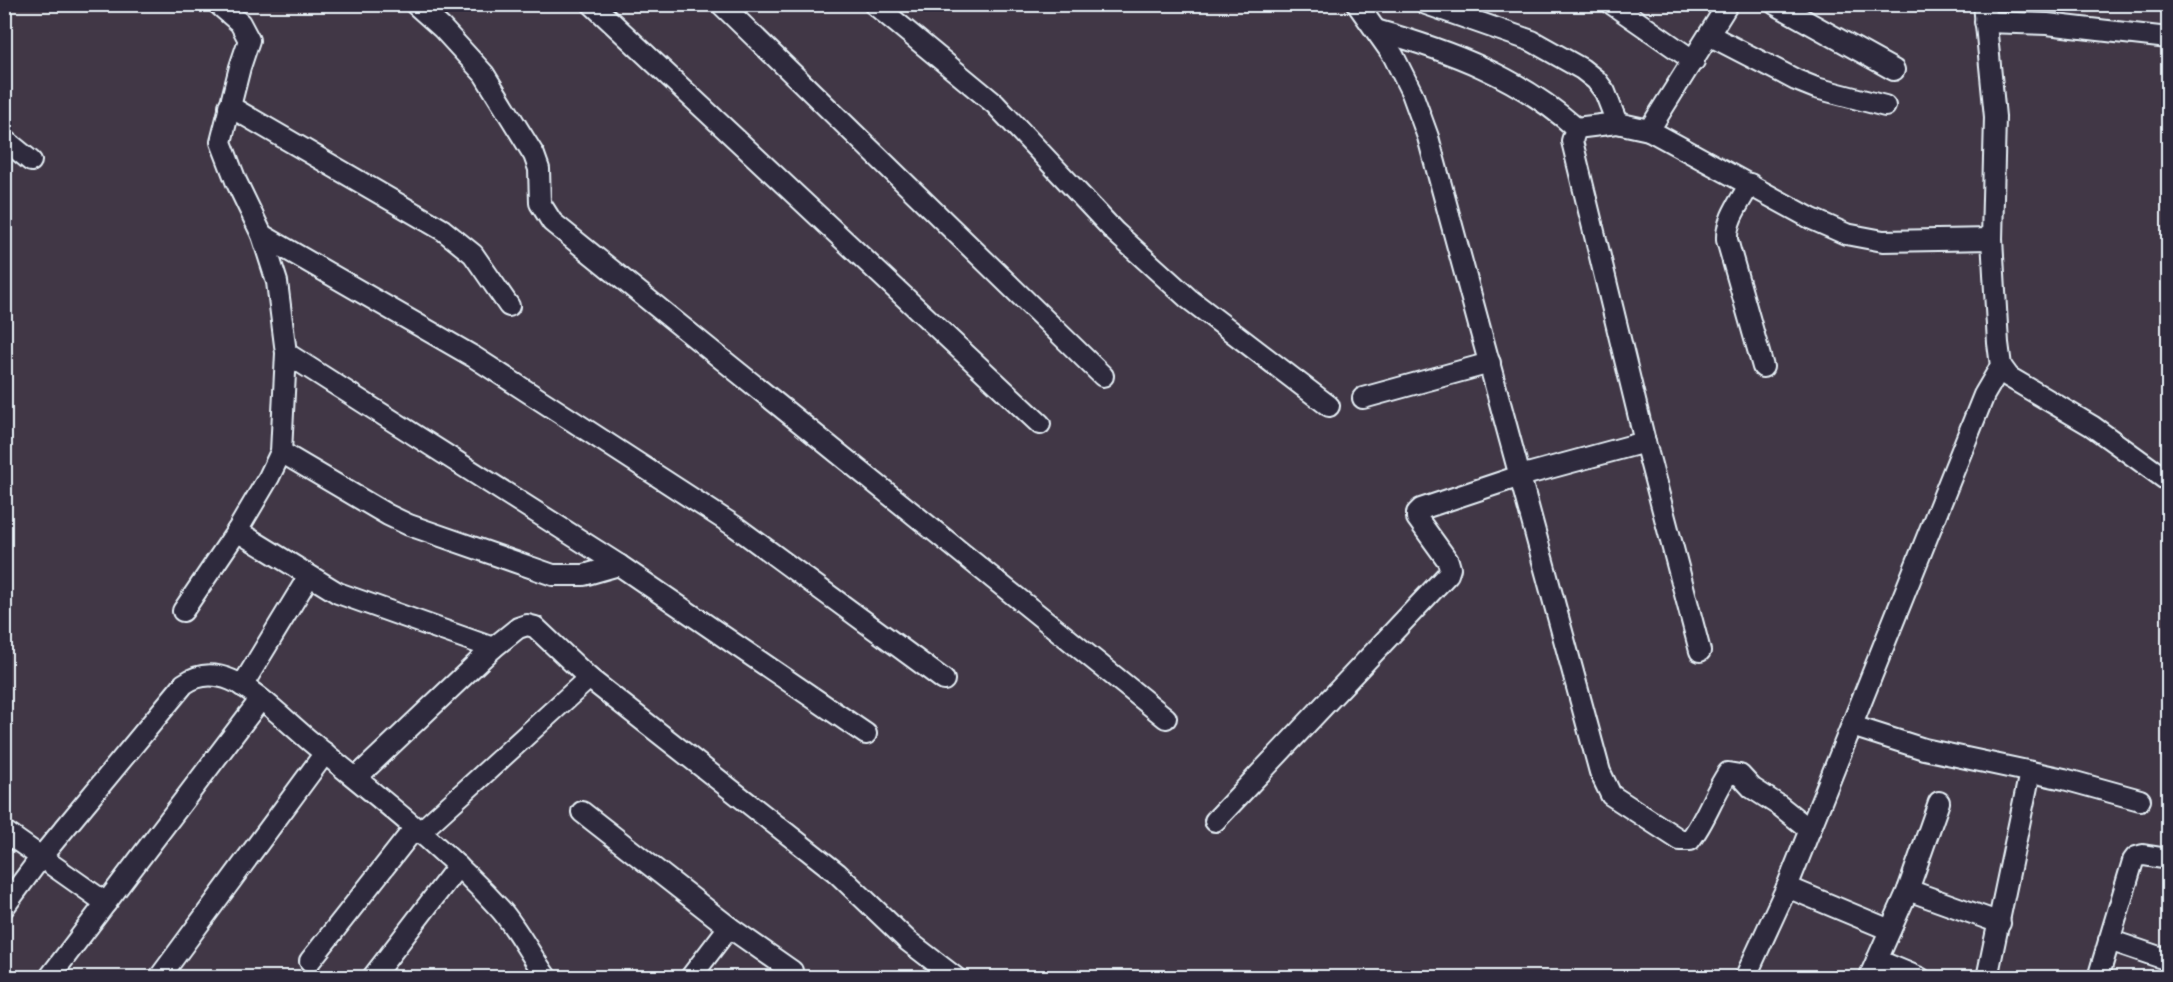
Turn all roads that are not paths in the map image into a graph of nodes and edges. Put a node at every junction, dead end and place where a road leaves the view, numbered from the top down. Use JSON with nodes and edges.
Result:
{"nodes":[{"id":1,"x":218,"y":4,"type":"edge"},
{"id":2,"x":415,"y":4,"type":"edge"},
{"id":3,"x":592,"y":4,"type":"edge"},
{"id":4,"x":721,"y":4,"type":"edge"},
{"id":5,"x":874,"y":4,"type":"edge"},
{"id":6,"x":1357,"y":4,"type":"edge"},
{"id":7,"x":1426,"y":4,"type":"edge"},
{"id":8,"x":1612,"y":4,"type":"edge"},
{"id":9,"x":1728,"y":4,"type":"edge"},
{"id":10,"x":1775,"y":4,"type":"edge"},
{"id":11,"x":1984,"y":13,"type":"edge"},
{"id":12,"x":1377,"y":30,"type":"junction"},
{"id":13,"x":1709,"y":35,"type":"junction"},
{"id":14,"x":2169,"y":38,"type":"edge"},
{"id":15,"x":1694,"y":61,"type":"junction"},
{"id":16,"x":1894,"y":70,"type":"dead end"},
{"id":17,"x":229,"y":106,"type":"junction"},
{"id":18,"x":1885,"y":106,"type":"dead end"},
{"id":19,"x":1617,"y":123,"type":"junction"},
{"id":20,"x":1576,"y":128,"type":"junction"},
{"id":21,"x":1649,"y":130,"type":"junction"},
{"id":22,"x":4,"y":139,"type":"edge"},
{"id":23,"x":31,"y":161,"type":"dead end"},
{"id":24,"x":1750,"y":184,"type":"junction"},
{"id":25,"x":262,"y":235,"type":"junction"},
{"id":26,"x":1992,"y":239,"type":"junction"},
{"id":27,"x":509,"y":306,"type":"dead end"},
{"id":28,"x":286,"y":353,"type":"junction"},
{"id":29,"x":1490,"y":363,"type":"junction"},
{"id":30,"x":2001,"y":366,"type":"junction"},
{"id":31,"x":1763,"y":367,"type":"dead end"},
{"id":32,"x":1103,"y":376,"type":"dead end"},
{"id":33,"x":1363,"y":398,"type":"dead end"},
{"id":34,"x":1329,"y":406,"type":"dead end"},
{"id":35,"x":1040,"y":423,"type":"dead end"},
{"id":36,"x":1645,"y":442,"type":"junction"},
{"id":37,"x":281,"y":452,"type":"junction"},
{"id":38,"x":1520,"y":476,"type":"junction"},
{"id":39,"x":2169,"y":481,"type":"edge"},
{"id":40,"x":237,"y":531,"type":"junction"},
{"id":41,"x":619,"y":565,"type":"junction"},
{"id":42,"x":309,"y":576,"type":"junction"},
{"id":43,"x":183,"y":611,"type":"dead end"},
{"id":44,"x":493,"y":648,"type":"junction"},
{"id":45,"x":1700,"y":651,"type":"dead end"},
{"id":46,"x":589,"y":678,"type":"junction"},
{"id":47,"x":944,"y":680,"type":"dead end"},
{"id":48,"x":242,"y":686,"type":"junction"},
{"id":49,"x":260,"y":700,"type":"junction"},
{"id":50,"x":1166,"y":718,"type":"dead end"},
{"id":51,"x":1852,"y":726,"type":"junction"},
{"id":52,"x":866,"y":734,"type":"dead end"},
{"id":53,"x":325,"y":753,"type":"junction"},
{"id":54,"x":2030,"y":772,"type":"junction"},
{"id":55,"x":356,"y":778,"type":"junction"},
{"id":56,"x":2140,"y":800,"type":"dead end"},
{"id":57,"x":1939,"y":802,"type":"dead end"},
{"id":58,"x":582,"y":812,"type":"dead end"},
{"id":59,"x":1215,"y":820,"type":"dead end"},
{"id":60,"x":1810,"y":830,"type":"junction"},
{"id":61,"x":4,"y":831,"type":"edge"},
{"id":62,"x":416,"y":831,"type":"junction"},
{"id":63,"x":41,"y":857,"type":"junction"},
{"id":64,"x":2169,"y":859,"type":"edge"},
{"id":65,"x":458,"y":866,"type":"junction"},
{"id":66,"x":1788,"y":887,"type":"junction"},
{"id":67,"x":1908,"y":890,"type":"junction"},
{"id":68,"x":106,"y":903,"type":"junction"},
{"id":69,"x":4,"y":907,"type":"edge"},
{"id":70,"x":2000,"y":923,"type":"junction"},
{"id":71,"x":729,"y":927,"type":"junction"},
{"id":72,"x":1890,"y":930,"type":"junction"},
{"id":73,"x":2109,"y":940,"type":"junction"},
{"id":74,"x":2169,"y":960,"type":"edge"},
{"id":75,"x":310,"y":961,"type":"dead end"},
{"id":76,"x":1873,"y":969,"type":"edge"},
{"id":77,"x":792,"y":970,"type":"dead end"},
{"id":78,"x":49,"y":978,"type":"edge"},
{"id":79,"x":159,"y":978,"type":"edge"},
{"id":80,"x":372,"y":978,"type":"edge"},
{"id":81,"x":547,"y":978,"type":"edge"},
{"id":82,"x":690,"y":978,"type":"edge"},
{"id":83,"x":956,"y":978,"type":"edge"},
{"id":84,"x":1745,"y":978,"type":"edge"},
{"id":85,"x":1920,"y":978,"type":"edge"},
{"id":86,"x":1987,"y":978,"type":"edge"},
{"id":87,"x":2098,"y":978,"type":"edge"}],
"edges":[{"from":1,"to":17,"type":"street"},
{"from":2,"to":50,"type":"street"},
{"from":3,"to":35,"type":"street"},
{"from":4,"to":32,"type":"street"},
{"from":5,"to":34,"type":"street"},
{"from":6,"to":12,"type":"street"},
{"from":7,"to":19,"type":"street"},
{"from":8,"to":15,"type":"street"},
{"from":9,"to":13,"type":"street"},
{"from":10,"to":16,"type":"street"},
{"from":11,"to":14,"type":"street"},
{"from":11,"to":26,"type":"street"},
{"from":12,"to":20,"type":"street"},
{"from":12,"to":29,"type":"street"},
{"from":13,"to":15,"type":"street"},
{"from":13,"to":18,"type":"street"},
{"from":15,"to":21,"type":"street"},
{"from":17,"to":25,"type":"street"},
{"from":17,"to":27,"type":"street"},
{"from":19,"to":20,"type":"street"},
{"from":19,"to":21,"type":"street"},
{"from":20,"to":36,"type":"street"},
{"from":21,"to":24,"type":"street"},
{"from":22,"to":23,"type":"street"},
{"from":24,"to":26,"type":"street"},
{"from":24,"to":31,"type":"street"},
{"from":25,"to":28,"type":"street"},
{"from":25,"to":47,"type":"street"},
{"from":26,"to":30,"type":"street"},
{"from":28,"to":37,"type":"street"},
{"from":28,"to":41,"type":"street"},
{"from":29,"to":33,"type":"street"},
{"from":29,"to":38,"type":"street"},
{"from":30,"to":39,"type":"street"},
{"from":30,"to":51,"type":"street"},
{"from":36,"to":38,"type":"street"},
{"from":36,"to":45,"type":"street"},
{"from":37,"to":40,"type":"street"},
{"from":37,"to":41,"type":"street"},
{"from":38,"to":59,"type":"street"},
{"from":38,"to":60,"type":"street"},
{"from":40,"to":42,"type":"street"},
{"from":40,"to":43,"type":"street"},
{"from":41,"to":52,"type":"street"},
{"from":42,"to":44,"type":"street"},
{"from":42,"to":48,"type":"street"},
{"from":44,"to":46,"type":"street"},
{"from":44,"to":55,"type":"street"},
{"from":46,"to":62,"type":"street"},
{"from":46,"to":83,"type":"street"},
{"from":48,"to":49,"type":"street"},
{"from":48,"to":63,"type":"street"},
{"from":49,"to":53,"type":"street"},
{"from":49,"to":68,"type":"street"},
{"from":51,"to":54,"type":"street"},
{"from":51,"to":60,"type":"street"},
{"from":53,"to":55,"type":"street"},
{"from":53,"to":79,"type":"street"},
{"from":54,"to":56,"type":"street"},
{"from":54,"to":70,"type":"street"},
{"from":55,"to":62,"type":"street"},
{"from":57,"to":67,"type":"street"},
{"from":58,"to":71,"type":"street"},
{"from":60,"to":66,"type":"street"},
{"from":61,"to":63,"type":"street"},
{"from":62,"to":65,"type":"street"},
{"from":62,"to":75,"type":"street"},
{"from":63,"to":68,"type":"street"},
{"from":63,"to":69,"type":"street"},
{"from":64,"to":73,"type":"street"},
{"from":65,"to":80,"type":"street"},
{"from":65,"to":81,"type":"street"},
{"from":66,"to":72,"type":"street"},
{"from":66,"to":84,"type":"street"},
{"from":67,"to":70,"type":"street"},
{"from":67,"to":72,"type":"street"},
{"from":68,"to":78,"type":"street"},
{"from":70,"to":86,"type":"street"},
{"from":71,"to":77,"type":"street"},
{"from":71,"to":82,"type":"street"},
{"from":72,"to":76,"type":"street"},
{"from":73,"to":74,"type":"street"},
{"from":73,"to":87,"type":"street"},
{"from":76,"to":85,"type":"street"}]}
